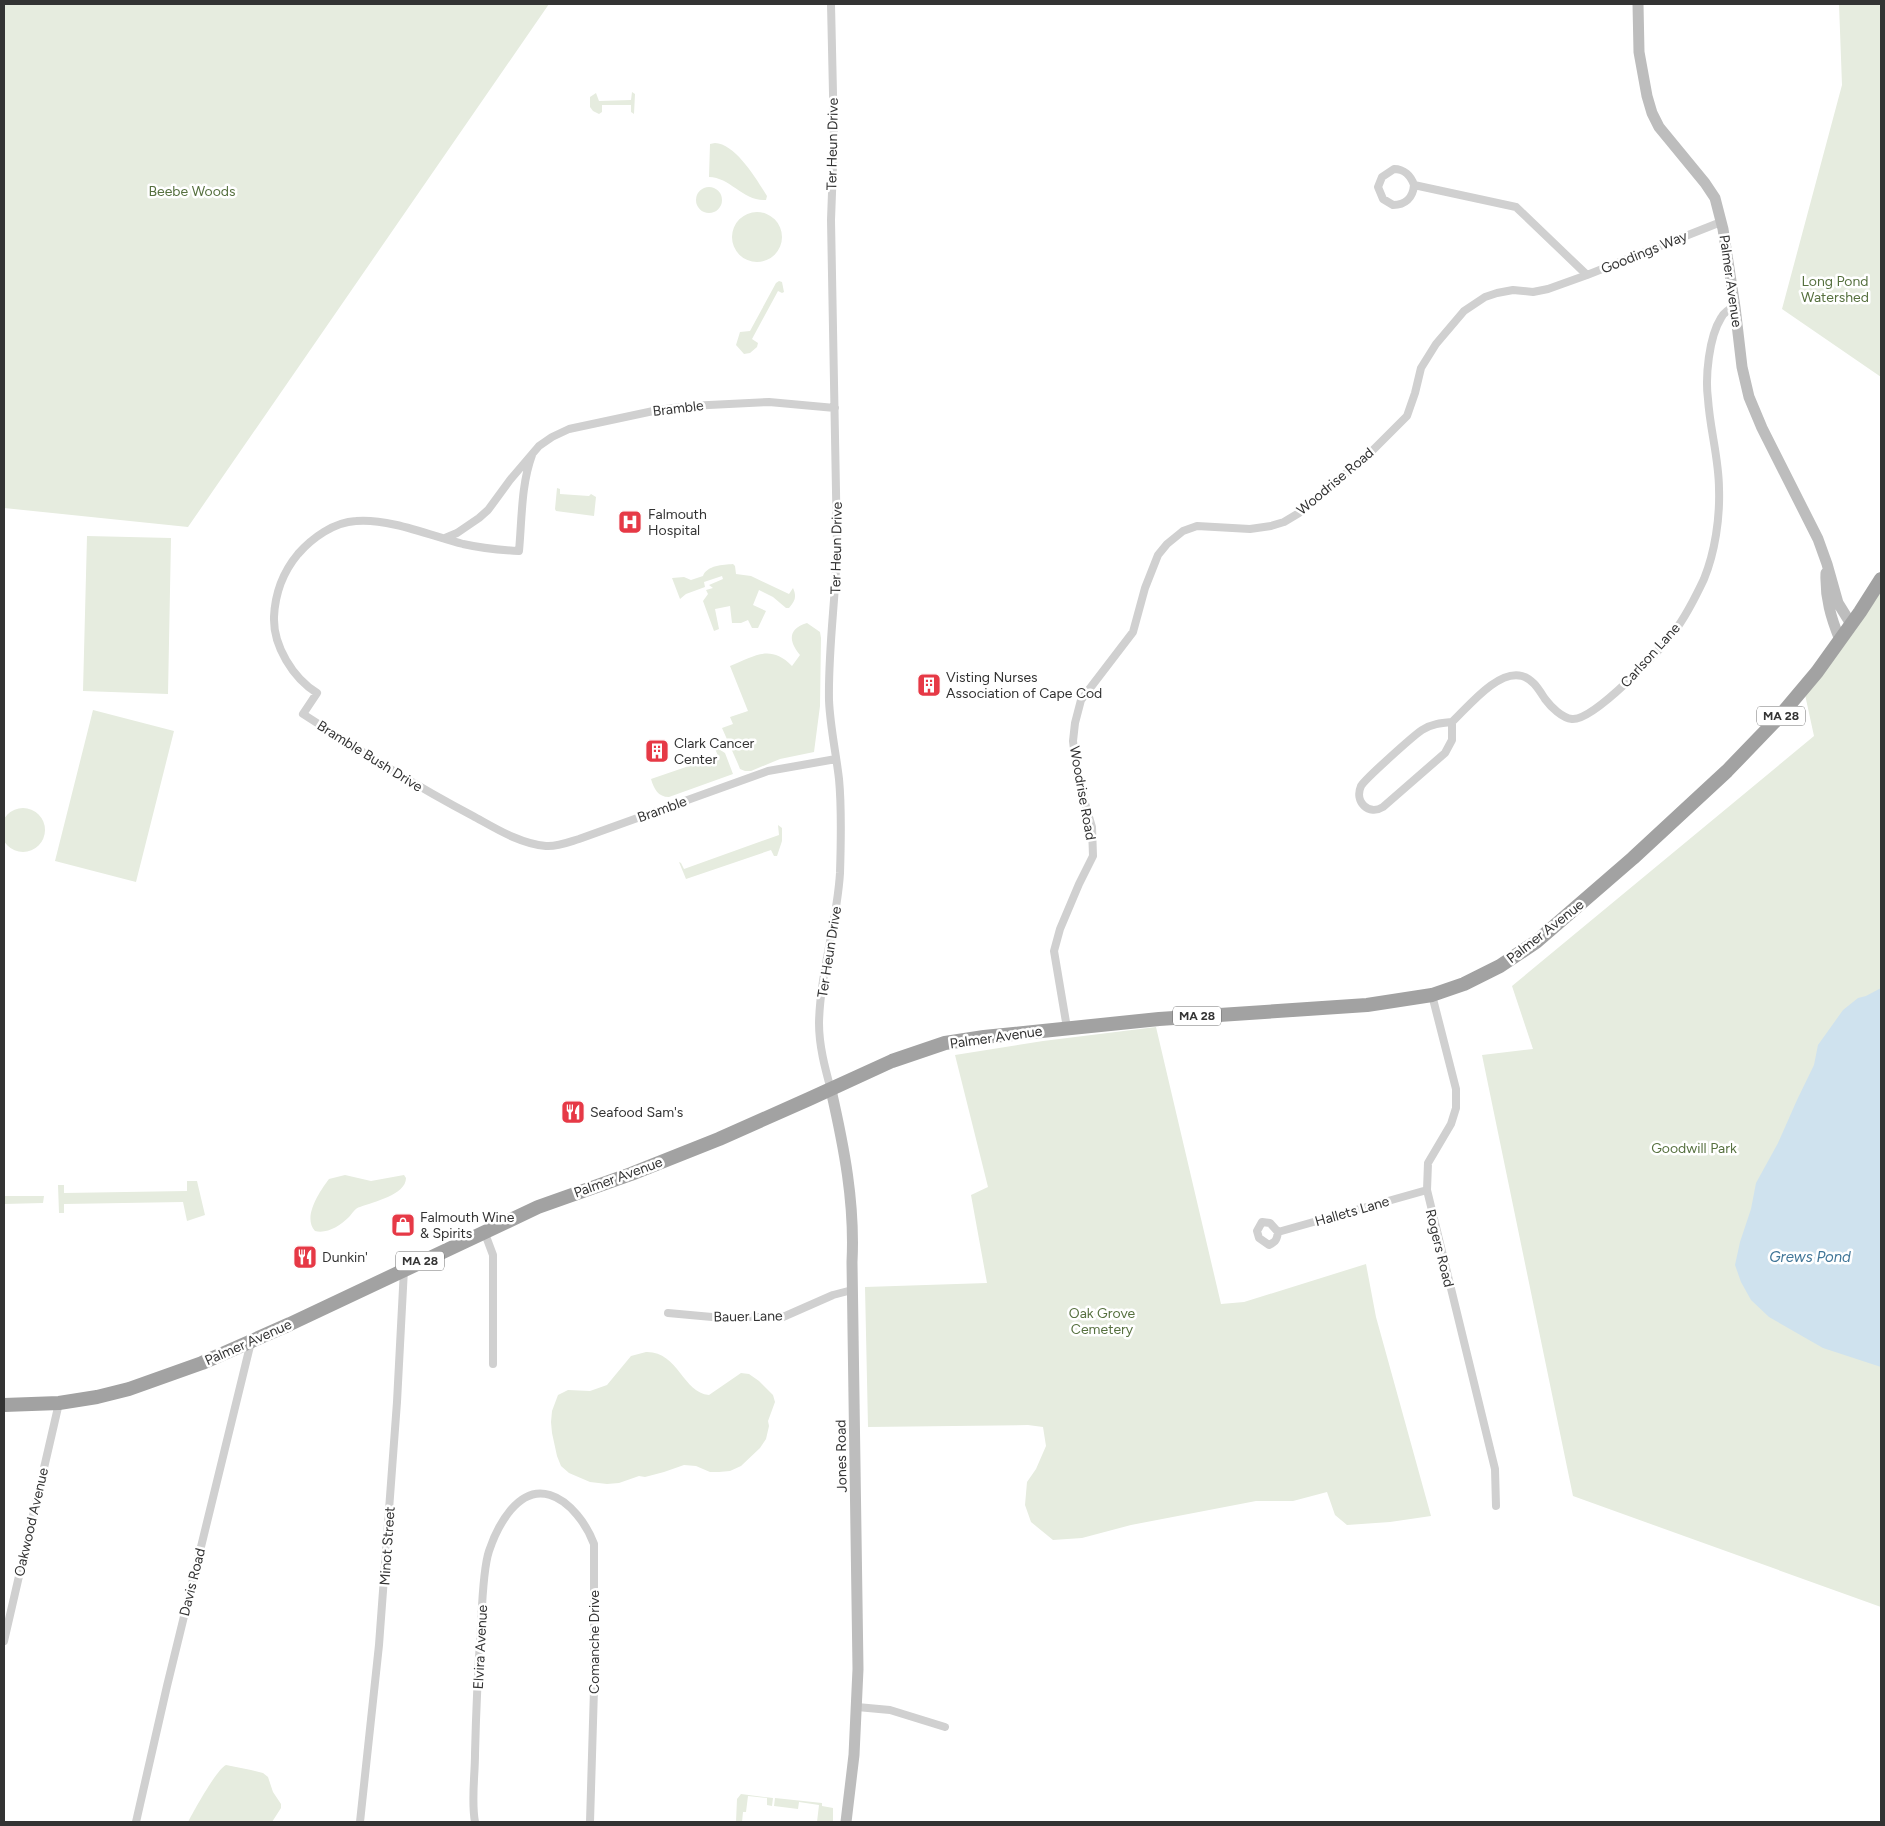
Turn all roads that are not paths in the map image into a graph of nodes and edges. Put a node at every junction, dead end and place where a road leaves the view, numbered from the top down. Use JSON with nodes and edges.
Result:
{"nodes":[{"id":1,"x":831,"y":4,"type":"edge"},
{"id":2,"x":1638,"y":4,"type":"edge"},
{"id":3,"x":1414,"y":185,"type":"junction"},
{"id":4,"x":1721,"y":222,"type":"junction"},
{"id":5,"x":1587,"y":275,"type":"junction"},
{"id":6,"x":1736,"y":307,"type":"junction"},
{"id":7,"x":835,"y":408,"type":"junction"},
{"id":8,"x":532,"y":455,"type":"junction"},
{"id":9,"x":445,"y":538,"type":"junction"},
{"id":10,"x":1827,"y":564,"type":"junction"},
{"id":11,"x":1881,"y":579,"type":"edge"},
{"id":12,"x":1852,"y":624,"type":"junction"},
{"id":13,"x":1840,"y":640,"type":"junction"},
{"id":14,"x":1452,"y":722,"type":"junction"},
{"id":15,"x":836,"y":759,"type":"junction"},
{"id":16,"x":604,"y":830,"type":"joint"},
{"id":17,"x":1432,"y":995,"type":"junction"},
{"id":18,"x":1067,"y":1028,"type":"junction"},
{"id":19,"x":831,"y":1090,"type":"junction"},
{"id":20,"x":1426,"y":1190,"type":"junction"},
{"id":21,"x":484,"y":1231,"type":"junction"},
{"id":22,"x":1278,"y":1232,"type":"dead end"},
{"id":23,"x":404,"y":1269,"type":"junction"},
{"id":24,"x":852,"y":1290,"type":"junction"},
{"id":25,"x":668,"y":1313,"type":"dead end"},
{"id":26,"x":251,"y":1342,"type":"junction"},
{"id":27,"x":493,"y":1364,"type":"dead end"},
{"id":28,"x":59,"y":1403,"type":"junction"},
{"id":29,"x":4,"y":1405,"type":"edge"},
{"id":30,"x":537,"y":1494,"type":"joint"},
{"id":31,"x":1496,"y":1506,"type":"dead end"},
{"id":32,"x":4,"y":1641,"type":"edge"},
{"id":33,"x":856,"y":1707,"type":"junction"},
{"id":34,"x":945,"y":1727,"type":"dead end"},
{"id":35,"x":136,"y":1822,"type":"edge"},
{"id":36,"x":360,"y":1822,"type":"edge"},
{"id":37,"x":475,"y":1822,"type":"edge"},
{"id":38,"x":590,"y":1822,"type":"edge"},
{"id":39,"x":846,"y":1822,"type":"edge"}],
"edges":[{"from":1,"to":7,"type":"street","name":"Ter Heun Drive"},
{"from":2,"to":4,"type":"main road","name":"Palmer Avenue"},
{"from":3,"to":3,"type":"street","name":"Goodings Way"},
{"from":3,"to":5,"type":"street","name":"Goodings Way"},
{"from":4,"to":5,"type":"street","name":"Goodings Way"},
{"from":4,"to":6,"type":"main road","name":"Palmer Avenue"},
{"from":5,"to":18,"type":"street","name":"Woodrise Road"},
{"from":6,"to":10,"type":"main road","name":"Palmer Avenue"},
{"from":6,"to":14,"type":"street","name":"Carlson Lane"},
{"from":7,"to":8,"type":"street","name":"Bramble"},
{"from":7,"to":15,"type":"street","name":"Ter Heun Drive"},
{"from":8,"to":9,"type":"street","name":"Bramble"},
{"from":8,"to":9,"type":"street","name":"Bramble Bush Drive"},
{"from":9,"to":16,"type":"street","name":"Bramble Bush Drive"},
{"from":10,"to":12,"type":"main road","name":"Palmer Avenue"},
{"from":10,"to":13,"type":"main road","name":"Palmer Avenue"},
{"from":11,"to":12,"type":"highway","number":"MA 28"},
{"from":12,"to":13,"type":"highway","number":"MA 28"},
{"from":13,"to":17,"type":"highway","name":"Palmer Avenue","number":"MA 28"},
{"from":14,"to":14,"type":"street"},
{"from":15,"to":16,"type":"street","name":"Bramble"},
{"from":15,"to":19,"type":"street","name":"Ter Heun Drive"},
{"from":17,"to":18,"type":"highway","name":"Palmer Avenue","number":"MA 28"},
{"from":17,"to":20,"type":"street","name":"Rogers Road"},
{"from":18,"to":19,"type":"highway","name":"Palmer Avenue","number":"MA 28"},
{"from":19,"to":21,"type":"highway","name":"Palmer Avenue","number":"MA 28"},
{"from":19,"to":24,"type":"main road","name":"Jones Road"},
{"from":20,"to":22,"type":"street","name":"Hallets Lane"},
{"from":20,"to":31,"type":"street","name":"Rogers Road"},
{"from":21,"to":23,"type":"highway","name":"Palmer Avenue","number":"MA 28"},
{"from":21,"to":27,"type":"street"},
{"from":23,"to":26,"type":"highway","name":"Palmer Avenue","number":"MA 28"},
{"from":23,"to":36,"type":"street","name":"Minot Street"},
{"from":24,"to":25,"type":"street","name":"Bauer Lane"},
{"from":24,"to":33,"type":"main road","name":"Jones Road"},
{"from":26,"to":28,"type":"highway","name":"Palmer Avenue","number":"MA 28"},
{"from":26,"to":35,"type":"street","name":"Davis Road"},
{"from":28,"to":29,"type":"highway","name":"Palmer Avenue","number":"MA 28"},
{"from":28,"to":32,"type":"street","name":"Oakwood Avenue"},
{"from":30,"to":37,"type":"street","name":"Elvira Avenue"},
{"from":30,"to":38,"type":"street","name":"Comanche Drive"},
{"from":33,"to":34,"type":"street"},
{"from":33,"to":39,"type":"main road","name":"Jones Road"}]}
